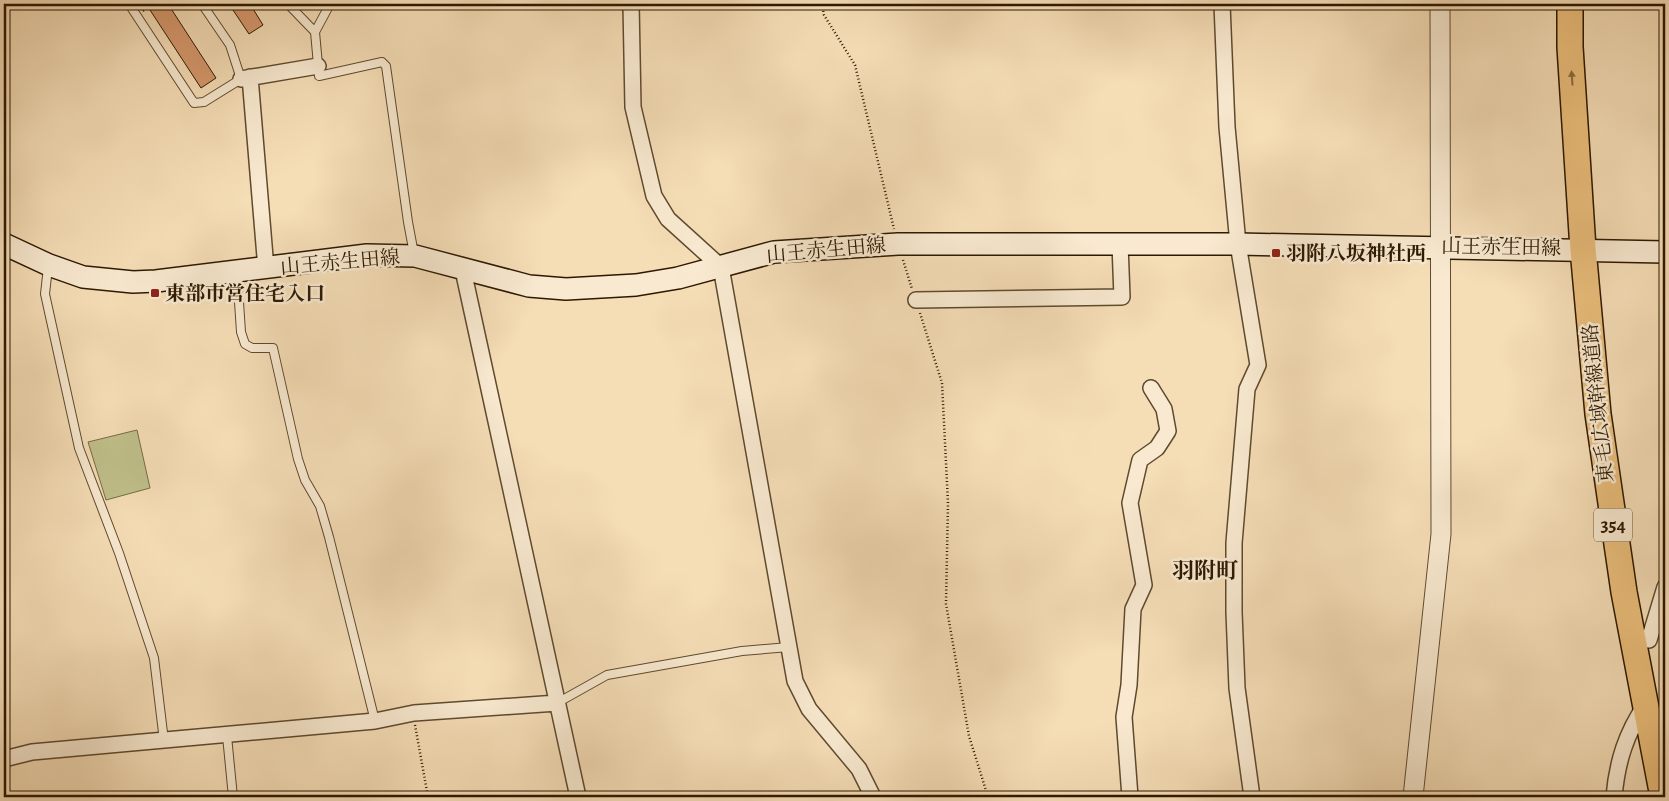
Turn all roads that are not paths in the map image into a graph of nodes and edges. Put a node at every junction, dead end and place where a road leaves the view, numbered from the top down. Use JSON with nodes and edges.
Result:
{"nodes":[{"id":1,"x":129,"y":4,"type":"edge"},
{"id":2,"x":202,"y":4,"type":"edge"},
{"id":3,"x":288,"y":4,"type":"edge"},
{"id":4,"x":330,"y":4,"type":"edge"},
{"id":5,"x":631,"y":4,"type":"edge"},
{"id":6,"x":1222,"y":4,"type":"edge"},
{"id":7,"x":1440,"y":4,"type":"edge"},
{"id":8,"x":1570,"y":4,"type":"edge"},
{"id":9,"x":1587,"y":4,"type":"edge"},
{"id":10,"x":315,"y":32,"type":"junction"},
{"id":11,"x":318,"y":66,"type":"junction"},
{"id":12,"x":246,"y":78,"type":"junction"},
{"id":13,"x":4,"y":244,"type":"edge"},
{"id":14,"x":1120,"y":244,"type":"junction"},
{"id":15,"x":1238,"y":244,"type":"junction"},
{"id":16,"x":1439,"y":246,"type":"junction"},
{"id":17,"x":1591,"y":249,"type":"junction"},
{"id":18,"x":1665,"y":252,"type":"edge"},
{"id":19,"x":415,"y":256,"type":"junction"},
{"id":20,"x":49,"y":264,"type":"junction"},
{"id":21,"x":721,"y":267,"type":"junction"},
{"id":22,"x":266,"y":269,"type":"junction"},
{"id":23,"x":463,"y":270,"type":"junction"},
{"id":24,"x":237,"y":272,"type":"junction"},
{"id":25,"x":916,"y":300,"type":"road end"},
{"id":26,"x":1151,"y":388,"type":"dead end"},
{"id":27,"x":1665,"y":587,"type":"edge"},
{"id":28,"x":1649,"y":640,"type":"junction"},
{"id":29,"x":789,"y":647,"type":"junction"},
{"id":30,"x":557,"y":703,"type":"junction"},
{"id":31,"x":1646,"y":704,"type":"junction"},
{"id":32,"x":375,"y":721,"type":"junction"},
{"id":33,"x":1665,"y":726,"type":"edge"},
{"id":34,"x":227,"y":736,"type":"junction"},
{"id":35,"x":164,"y":741,"type":"junction"},
{"id":36,"x":4,"y":759,"type":"edge"},
{"id":37,"x":233,"y":797,"type":"edge"},
{"id":38,"x":578,"y":797,"type":"edge"},
{"id":39,"x":873,"y":797,"type":"edge"},
{"id":40,"x":1130,"y":797,"type":"edge"},
{"id":41,"x":1252,"y":797,"type":"edge"},
{"id":42,"x":1413,"y":797,"type":"edge"},
{"id":43,"x":1614,"y":797,"type":"edge"},
{"id":44,"x":1663,"y":797,"type":"edge"}],
"edges":[{"from":1,"to":12,"type":"lane"},
{"from":2,"to":12,"type":"lane"},
{"from":3,"to":10,"type":"lane"},
{"from":4,"to":10,"type":"lane"},
{"from":5,"to":21,"type":"street"},
{"from":6,"to":15,"type":"street"},
{"from":7,"to":16,"type":"street"},
{"from":17,"to":8,"type":"highway","name":"東毛広域幹線道路","number":"354","one_way":true},
{"from":9,"to":17,"type":"highway","name":"東毛広域幹線道路","number":"354"},
{"from":10,"to":11,"type":"lane"},
{"from":11,"to":12,"type":"street"},
{"from":11,"to":19,"type":"lane"},
{"from":12,"to":22,"type":"street"},
{"from":13,"to":20,"type":"main road","name":"山王赤生田線"},
{"from":14,"to":15,"type":"main road","name":"山王赤生田線"},
{"from":14,"to":21,"type":"main road","name":"山王赤生田線"},
{"from":14,"to":25,"type":"street"},
{"from":15,"to":16,"type":"main road","name":"山王赤生田線"},
{"from":15,"to":41,"type":"street"},
{"from":16,"to":17,"type":"main road","name":"山王赤生田線"},
{"from":16,"to":42,"type":"street"},
{"from":17,"to":18,"type":"main road","name":"山王赤生田線"},
{"from":17,"to":28,"type":"highway","name":"東毛広域幹線道路","number":"354"},
{"from":17,"to":31,"type":"highway","name":"東毛広域幹線道路","number":"354"},
{"from":19,"to":22,"type":"main road","name":"山王赤生田線"},
{"from":19,"to":23,"type":"main road","name":"山王赤生田線"},
{"from":20,"to":24,"type":"main road","name":"山王赤生田線"},
{"from":20,"to":35,"type":"lane"},
{"from":21,"to":23,"type":"main road","name":"山王赤生田線"},
{"from":21,"to":29,"type":"street"},
{"from":22,"to":24,"type":"main road","name":"山王赤生田線"},
{"from":23,"to":30,"type":"street"},
{"from":24,"to":32,"type":"lane"},
{"from":26,"to":40,"type":"street"},
{"from":27,"to":28,"type":"street"},
{"from":28,"to":33,"type":"highway","name":"東毛広域幹線道路","number":"354"},
{"from":29,"to":30,"type":"lane"},
{"from":29,"to":39,"type":"street"},
{"from":30,"to":32,"type":"street"},
{"from":30,"to":38,"type":"street"},
{"from":31,"to":43,"type":"street"},
{"from":31,"to":44,"type":"highway","name":"東毛広域幹線道路","number":"354"},
{"from":32,"to":34,"type":"street"},
{"from":34,"to":35,"type":"street"},
{"from":34,"to":37,"type":"lane"},
{"from":35,"to":36,"type":"street"}]}
